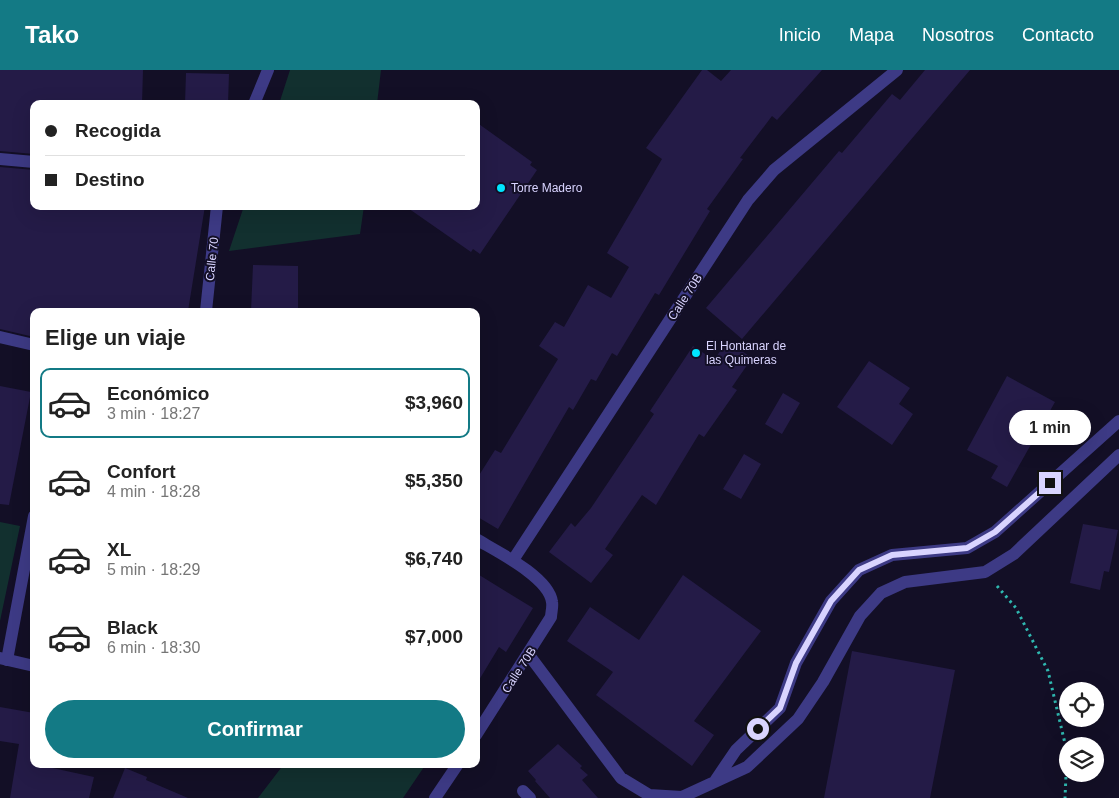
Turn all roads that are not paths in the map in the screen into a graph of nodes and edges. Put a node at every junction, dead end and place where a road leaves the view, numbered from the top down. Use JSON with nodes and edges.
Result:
{"nodes":[{"id":1,"x":268,"y":70,"type":"edge"},
{"id":2,"x":897,"y":70,"type":"edge"},
{"id":3,"x":256,"y":100,"type":"edge"},
{"id":4,"x":0,"y":158,"type":"edge"},
{"id":5,"x":30,"y":162,"type":"edge"},
{"id":6,"x":217,"y":210,"type":"edge"},
{"id":7,"x":206,"y":308,"type":"edge"},
{"id":8,"x":0,"y":338,"type":"edge"},
{"id":9,"x":30,"y":344,"type":"edge"},
{"id":10,"x":1119,"y":421,"type":"edge"},
{"id":11,"x":1119,"y":455,"type":"edge"},
{"id":12,"x":30,"y":535,"type":"edge"},
{"id":13,"x":480,"y":541,"type":"edge"},
{"id":14,"x":513,"y":560,"type":"junction"},
{"id":15,"x":529,"y":655,"type":"junction"},
{"id":16,"x":4,"y":659,"type":"edge"},
{"id":17,"x":30,"y":665,"type":"edge"},
{"id":18,"x":480,"y":729,"type":"edge"},
{"id":19,"x":455,"y":768,"type":"edge"},
{"id":20,"x":715,"y":781,"type":"junction"},
{"id":21,"x":435,"y":798,"type":"edge"}],
"edges":[{"from":1,"to":3,"type":"street"},
{"from":2,"to":14,"type":"street","name":"Calle 70B"},
{"from":4,"to":5,"type":"street"},
{"from":6,"to":7,"type":"street","name":"Calle 70"},
{"from":8,"to":9,"type":"street"},
{"from":10,"to":20,"type":"street"},
{"from":11,"to":20,"type":"street"},
{"from":12,"to":16,"type":"street"},
{"from":13,"to":14,"type":"street"},
{"from":14,"to":15,"type":"street","name":"Calle 70B"},
{"from":15,"to":18,"type":"street","name":"Calle 70B"},
{"from":15,"to":20,"type":"street"},
{"from":16,"to":17,"type":"street"},
{"from":19,"to":21,"type":"street"}]}
